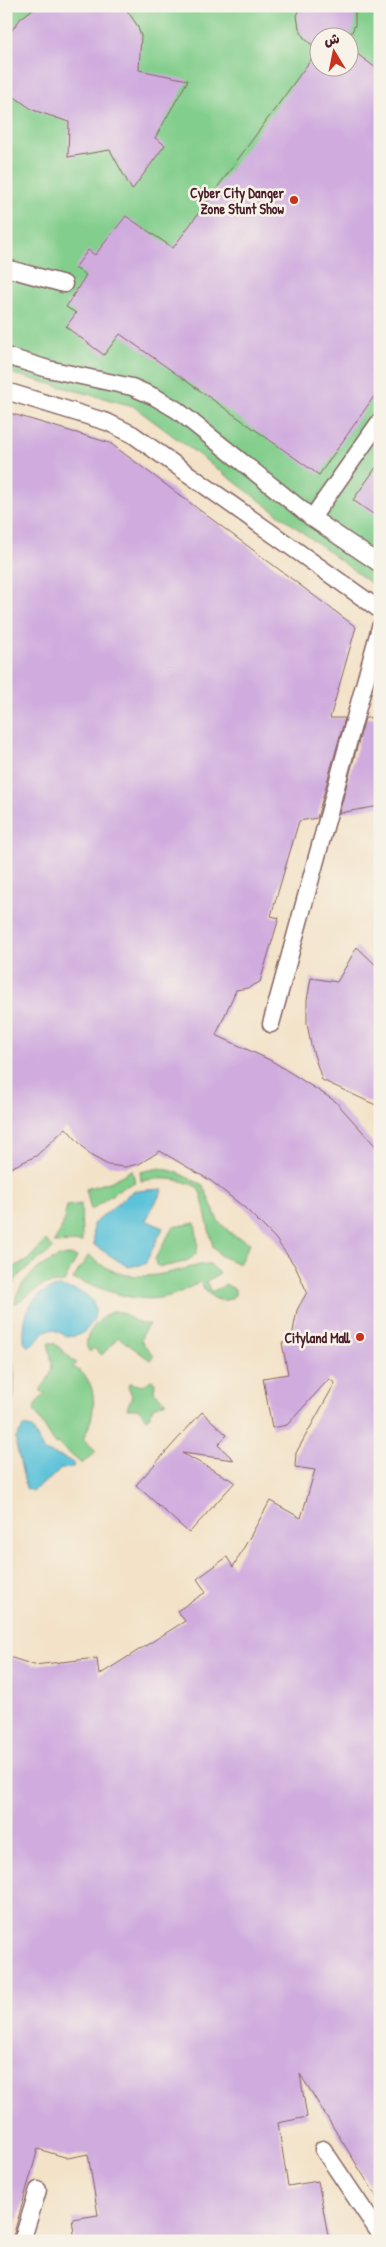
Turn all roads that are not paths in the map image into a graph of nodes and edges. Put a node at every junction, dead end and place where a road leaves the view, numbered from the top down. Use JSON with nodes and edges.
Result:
{"nodes":[{"id":1,"x":6,"y":268,"type":"edge"},
{"id":2,"x":64,"y":284,"type":"dead end"},
{"id":3,"x":6,"y":356,"type":"edge"},
{"id":4,"x":6,"y":391,"type":"edge"},
{"id":5,"x":380,"y":421,"type":"edge"},
{"id":6,"x":312,"y":518,"type":"junction"},
{"id":7,"x":380,"y":564,"type":"edge"},
{"id":8,"x":380,"y":610,"type":"edge"},
{"id":9,"x":380,"y":627,"type":"edge"},
{"id":10,"x":271,"y":1024,"type":"dead end"},
{"id":11,"x":323,"y":2149,"type":"dead end"},
{"id":12,"x":38,"y":2190,"type":"dead end"},
{"id":13,"x":380,"y":2234,"type":"edge"},
{"id":14,"x":22,"y":2241,"type":"edge"}],
"edges":[{"from":1,"to":2,"type":"lane"},
{"from":3,"to":6,"type":"lane"},
{"from":4,"to":8,"type":"lane"},
{"from":5,"to":6,"type":"lane"},
{"from":6,"to":7,"type":"lane"},
{"from":9,"to":10,"type":"lane"},
{"from":11,"to":13,"type":"lane"},
{"from":12,"to":14,"type":"lane"}]}
